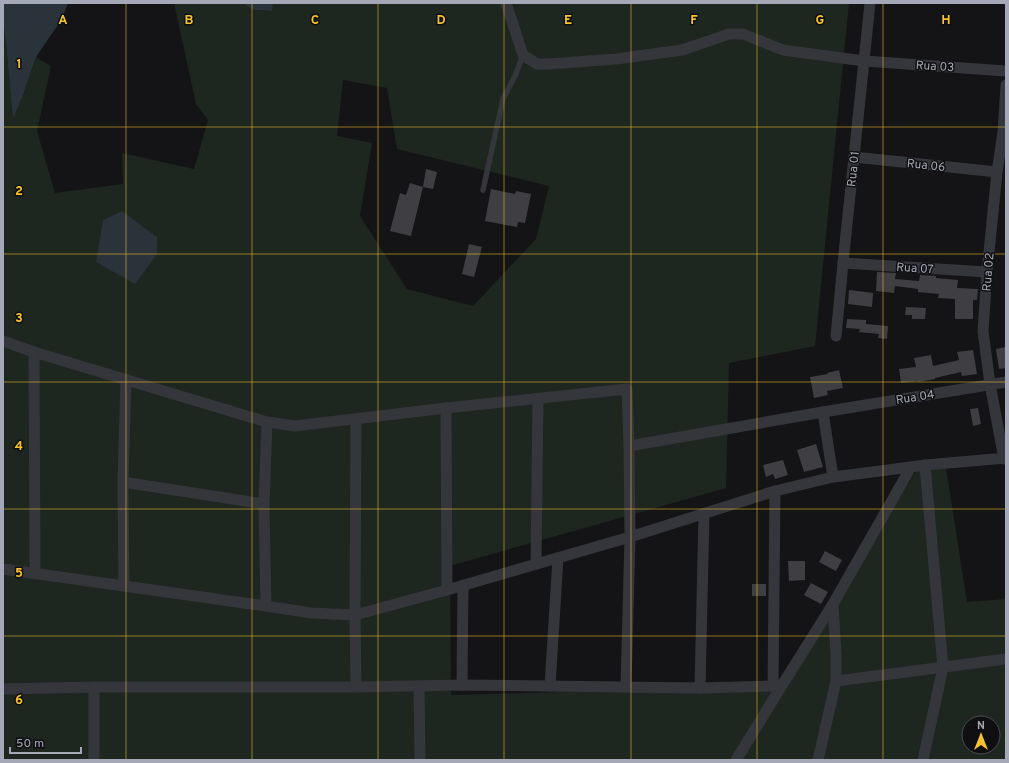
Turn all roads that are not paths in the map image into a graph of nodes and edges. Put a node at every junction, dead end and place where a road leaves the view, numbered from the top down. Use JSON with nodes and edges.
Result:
{"nodes":[{"id":1,"x":506,"y":3,"type":"edge"},
{"id":2,"x":870,"y":3,"type":"edge"},
{"id":3,"x":523,"y":55,"type":"junction"},
{"id":4,"x":864,"y":61,"type":"junction"},
{"id":5,"x":1006,"y":71,"type":"edge"},
{"id":6,"x":1006,"y":85,"type":"edge"},
{"id":7,"x":1004,"y":132,"type":"edge"},
{"id":8,"x":854,"y":157,"type":"junction"},
{"id":9,"x":997,"y":172,"type":"junction"},
{"id":10,"x":483,"y":190,"type":"dead end"},
{"id":11,"x":843,"y":263,"type":"junction"},
{"id":12,"x":987,"y":272,"type":"junction"},
{"id":13,"x":836,"y":336,"type":"dead end"},
{"id":14,"x":3,"y":341,"type":"edge"},
{"id":15,"x":34,"y":352,"type":"junction"},
{"id":16,"x":126,"y":379,"type":"junction"},
{"id":17,"x":1006,"y":382,"type":"edge"},
{"id":18,"x":990,"y":384,"type":"junction"},
{"id":19,"x":538,"y":398,"type":"junction"},
{"id":20,"x":446,"y":408,"type":"junction"},
{"id":21,"x":823,"y":412,"type":"junction"},
{"id":22,"x":356,"y":419,"type":"junction"},
{"id":23,"x":267,"y":422,"type":"junction"},
{"id":24,"x":630,"y":446,"type":"junction"},
{"id":25,"x":1005,"y":458,"type":"edge"},
{"id":26,"x":924,"y":465,"type":"junction"},
{"id":27,"x":911,"y":467,"type":"junction"},
{"id":28,"x":833,"y":477,"type":"junction"},
{"id":29,"x":123,"y":482,"type":"junction"},
{"id":30,"x":775,"y":491,"type":"junction"},
{"id":31,"x":264,"y":504,"type":"junction"},
{"id":32,"x":704,"y":514,"type":"junction"},
{"id":33,"x":630,"y":538,"type":"junction"},
{"id":34,"x":558,"y":558,"type":"junction"},
{"id":35,"x":536,"y":564,"type":"junction"},
{"id":36,"x":3,"y":569,"type":"edge"},
{"id":37,"x":35,"y":573,"type":"junction"},
{"id":38,"x":463,"y":585,"type":"junction"},
{"id":39,"x":124,"y":586,"type":"junction"},
{"id":40,"x":447,"y":590,"type":"junction"},
{"id":41,"x":834,"y":604,"type":"junction"},
{"id":42,"x":266,"y":606,"type":"junction"},
{"id":43,"x":355,"y":615,"type":"junction"},
{"id":44,"x":1006,"y":659,"type":"edge"},
{"id":45,"x":943,"y":667,"type":"junction"},
{"id":46,"x":836,"y":680,"type":"junction"},
{"id":47,"x":462,"y":685,"type":"junction"},
{"id":48,"x":419,"y":686,"type":"junction"},
{"id":49,"x":550,"y":686,"type":"junction"},
{"id":50,"x":626,"y":686,"type":"junction"},
{"id":51,"x":777,"y":686,"type":"junction"},
{"id":52,"x":94,"y":687,"type":"junction"},
{"id":53,"x":356,"y":687,"type":"junction"},
{"id":54,"x":700,"y":688,"type":"junction"},
{"id":55,"x":3,"y":689,"type":"edge"},
{"id":56,"x":94,"y":760,"type":"edge"},
{"id":57,"x":420,"y":760,"type":"edge"},
{"id":58,"x":736,"y":760,"type":"edge"},
{"id":59,"x":818,"y":760,"type":"edge"},
{"id":60,"x":923,"y":760,"type":"edge"}],
"edges":[{"from":1,"to":3,"type":"street"},
{"from":2,"to":4,"type":"street","name":"Rua 01"},
{"from":3,"to":4,"type":"street","name":"Rua 03"},
{"from":3,"to":10,"type":"lane"},
{"from":4,"to":5,"type":"street","name":"Rua 03"},
{"from":4,"to":8,"type":"street","name":"Rua 01"},
{"from":6,"to":7,"type":"street","name":"Rua 02"},
{"from":7,"to":9,"type":"street","name":"Rua 02"},
{"from":8,"to":9,"type":"street","name":"Rua 06"},
{"from":8,"to":11,"type":"street","name":"Rua 01"},
{"from":9,"to":12,"type":"street","name":"Rua 02"},
{"from":11,"to":12,"type":"street","name":"Rua 07"},
{"from":11,"to":13,"type":"street","name":"Rua 01"},
{"from":12,"to":18,"type":"street","name":"Rua 02"},
{"from":14,"to":15,"type":"street"},
{"from":15,"to":16,"type":"street"},
{"from":15,"to":37,"type":"street"},
{"from":16,"to":23,"type":"street"},
{"from":16,"to":29,"type":"street"},
{"from":17,"to":18,"type":"street","name":"Rua 04"},
{"from":18,"to":21,"type":"street","name":"Rua 04"},
{"from":18,"to":25,"type":"street","name":"Rua 02"},
{"from":19,"to":20,"type":"street"},
{"from":19,"to":24,"type":"street"},
{"from":19,"to":35,"type":"street"},
{"from":20,"to":22,"type":"street"},
{"from":20,"to":40,"type":"street"},
{"from":21,"to":24,"type":"street","name":"Rua 04"},
{"from":21,"to":28,"type":"street"},
{"from":22,"to":23,"type":"street"},
{"from":22,"to":43,"type":"street"},
{"from":23,"to":31,"type":"street"},
{"from":24,"to":33,"type":"street"},
{"from":25,"to":26,"type":"street"},
{"from":26,"to":27,"type":"street"},
{"from":26,"to":45,"type":"street"},
{"from":27,"to":28,"type":"street"},
{"from":27,"to":41,"type":"street"},
{"from":28,"to":30,"type":"street"},
{"from":29,"to":31,"type":"street"},
{"from":29,"to":39,"type":"street"},
{"from":30,"to":32,"type":"street"},
{"from":30,"to":51,"type":"street"},
{"from":31,"to":42,"type":"street"},
{"from":32,"to":33,"type":"street"},
{"from":32,"to":54,"type":"street"},
{"from":33,"to":34,"type":"street"},
{"from":33,"to":50,"type":"street"},
{"from":34,"to":35,"type":"street"},
{"from":34,"to":49,"type":"street"},
{"from":35,"to":38,"type":"street"},
{"from":36,"to":37,"type":"street"},
{"from":37,"to":39,"type":"street"},
{"from":38,"to":40,"type":"street"},
{"from":38,"to":47,"type":"street"},
{"from":39,"to":42,"type":"street"},
{"from":40,"to":43,"type":"street"},
{"from":41,"to":46,"type":"street"},
{"from":41,"to":51,"type":"street"},
{"from":42,"to":43,"type":"street"},
{"from":43,"to":53,"type":"street"},
{"from":44,"to":45,"type":"street"},
{"from":45,"to":46,"type":"street"},
{"from":45,"to":60,"type":"street"},
{"from":46,"to":59,"type":"street"},
{"from":47,"to":48,"type":"street"},
{"from":47,"to":49,"type":"street"},
{"from":48,"to":53,"type":"street"},
{"from":48,"to":57,"type":"street"},
{"from":49,"to":50,"type":"street"},
{"from":50,"to":54,"type":"street"},
{"from":51,"to":54,"type":"street"},
{"from":51,"to":58,"type":"street"},
{"from":52,"to":53,"type":"street"},
{"from":52,"to":55,"type":"street"},
{"from":52,"to":56,"type":"street"}]}
